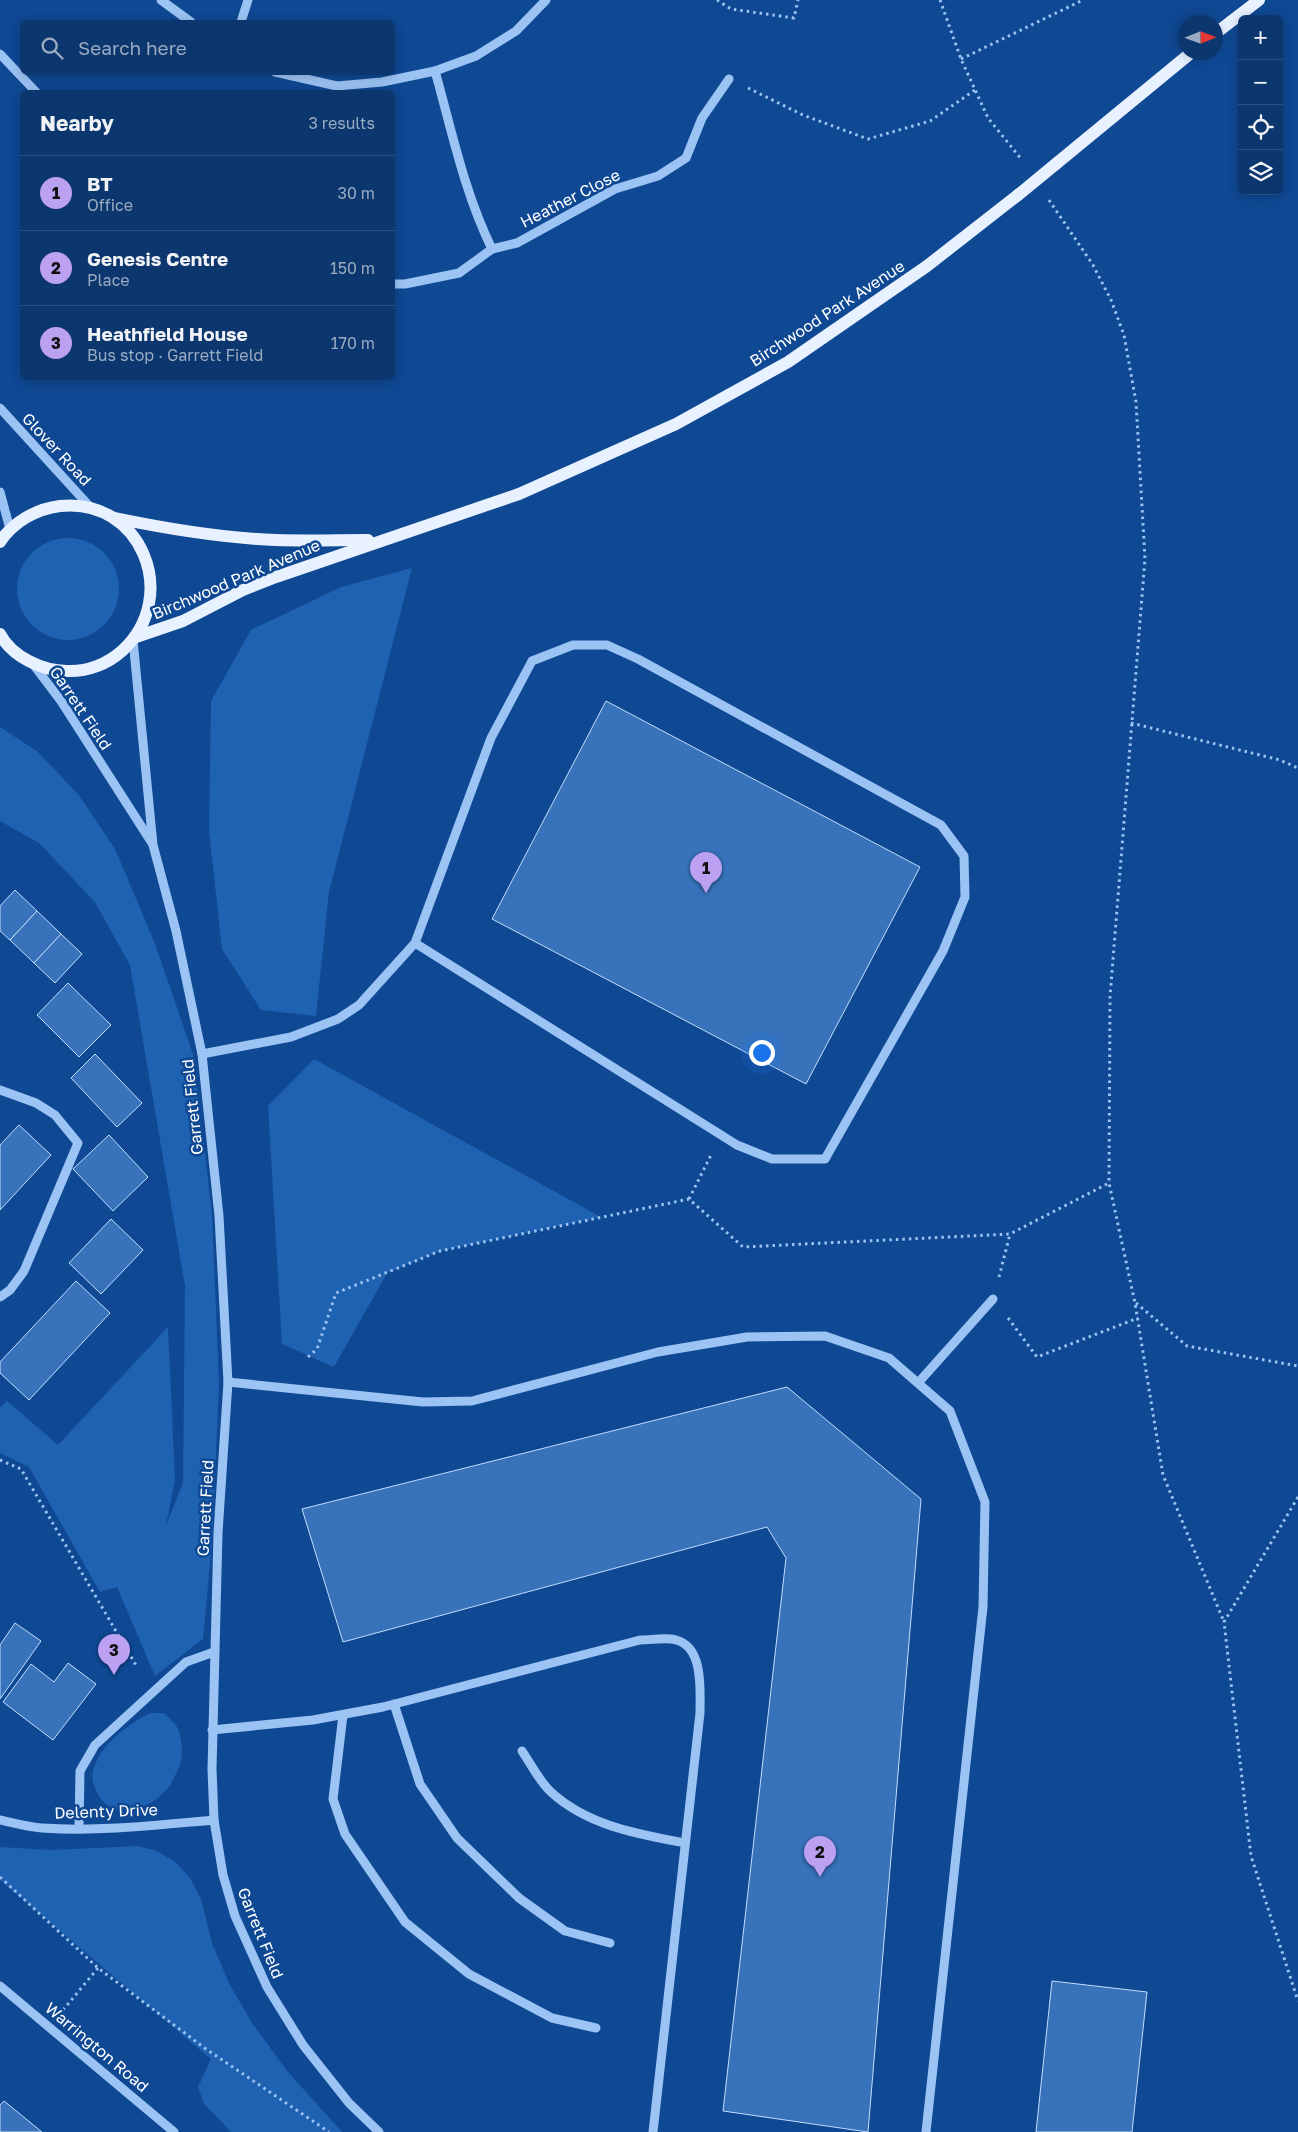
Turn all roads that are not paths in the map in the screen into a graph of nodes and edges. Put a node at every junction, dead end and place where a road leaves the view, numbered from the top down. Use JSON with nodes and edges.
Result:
{"nodes":[{"id":1,"x":161,"y":0,"type":"edge"},
{"id":2,"x":248,"y":0,"type":"edge"},
{"id":3,"x":546,"y":0,"type":"edge"},
{"id":4,"x":1259,"y":0,"type":"edge"},
{"id":5,"x":188,"y":20,"type":"edge"},
{"id":6,"x":242,"y":20,"type":"edge"},
{"id":7,"x":1223,"y":28,"type":"edge"},
{"id":8,"x":0,"y":54,"type":"edge"},
{"id":9,"x":1182,"y":60,"type":"edge"},
{"id":10,"x":434,"y":71,"type":"junction"},
{"id":11,"x":288,"y":75,"type":"edge"},
{"id":12,"x":729,"y":79,"type":"road end"},
{"id":13,"x":34,"y":90,"type":"edge"},
{"id":14,"x":492,"y":249,"type":"junction"},
{"id":15,"x":395,"y":284,"type":"edge"},
{"id":16,"x":0,"y":408,"type":"edge"},
{"id":17,"x":0,"y":492,"type":"edge"},
{"id":18,"x":92,"y":509,"type":"junction"},
{"id":19,"x":113,"y":518,"type":"junction"},
{"id":20,"x":3,"y":537,"type":"edge"},
{"id":21,"x":377,"y":540,"type":"junction"},
{"id":22,"x":0,"y":634,"type":"edge"},
{"id":23,"x":135,"y":639,"type":"junction"},
{"id":24,"x":0,"y":648,"type":"edge"},
{"id":25,"x":20,"y":656,"type":"junction"},
{"id":26,"x":32,"y":663,"type":"junction"},
{"id":27,"x":153,"y":845,"type":"junction"},
{"id":28,"x":415,"y":943,"type":"junction"},
{"id":29,"x":202,"y":1054,"type":"junction"},
{"id":30,"x":0,"y":1090,"type":"edge"},
{"id":31,"x":0,"y":1297,"type":"edge"},
{"id":32,"x":993,"y":1299,"type":"road end"},
{"id":33,"x":228,"y":1382,"type":"junction"},
{"id":34,"x":918,"y":1383,"type":"junction"},
{"id":35,"x":214,"y":1652,"type":"junction"},
{"id":36,"x":394,"y":1704,"type":"junction"},
{"id":37,"x":343,"y":1715,"type":"junction"},
{"id":38,"x":212,"y":1730,"type":"junction"},
{"id":39,"x":522,"y":1751,"type":"dead end"},
{"id":40,"x":0,"y":1820,"type":"edge"},
{"id":41,"x":214,"y":1820,"type":"junction"},
{"id":42,"x":79,"y":1828,"type":"junction"},
{"id":43,"x":685,"y":1844,"type":"junction"},
{"id":44,"x":610,"y":1943,"type":"dead end"},
{"id":45,"x":0,"y":1986,"type":"edge"},
{"id":46,"x":596,"y":2028,"type":"dead end"},
{"id":47,"x":174,"y":2132,"type":"edge"},
{"id":48,"x":379,"y":2132,"type":"edge"},
{"id":49,"x":653,"y":2132,"type":"edge"},
{"id":50,"x":926,"y":2132,"type":"edge"}],
"edges":[{"from":1,"to":5,"type":"street"},
{"from":2,"to":6,"type":"street"},
{"from":3,"to":10,"type":"street"},
{"from":4,"to":7,"type":"main road"},
{"from":8,"to":13,"type":"street"},
{"from":9,"to":21,"type":"main road","name":"Birchwood Park Avenue","bridge":true},
{"from":10,"to":11,"type":"street"},
{"from":10,"to":14,"type":"street"},
{"from":12,"to":14,"type":"street","name":"Heather Close"},
{"from":14,"to":15,"type":"street","name":"Heather Close"},
{"from":16,"to":18,"type":"street","name":"Glover Road"},
{"from":17,"to":20,"type":"street"},
{"from":18,"to":19,"type":"main road"},
{"from":18,"to":20,"type":"main road"},
{"from":19,"to":21,"type":"main road","name":"Birchwood Park Avenue"},
{"from":19,"to":23,"type":"main road"},
{"from":21,"to":23,"type":"main road","name":"Birchwood Park Avenue"},
{"from":22,"to":25,"type":"main road"},
{"from":23,"to":26,"type":"main road"},
{"from":23,"to":27,"type":"street","name":"Garrett Field"},
{"from":24,"to":25,"type":"main road"},
{"from":25,"to":26,"type":"main road"},
{"from":26,"to":27,"type":"street","name":"Garrett Field"},
{"from":27,"to":29,"type":"street","name":"Garrett Field"},
{"from":28,"to":28,"type":"street"},
{"from":28,"to":29,"type":"street"},
{"from":29,"to":33,"type":"street","name":"Garrett Field"},
{"from":30,"to":31,"type":"street"},
{"from":32,"to":34,"type":"street"},
{"from":33,"to":34,"type":"street"},
{"from":33,"to":35,"type":"street","name":"Garrett Field"},
{"from":34,"to":50,"type":"street"},
{"from":35,"to":38,"type":"street","name":"Garrett Field"},
{"from":35,"to":42,"type":"street"},
{"from":36,"to":37,"type":"street"},
{"from":36,"to":43,"type":"street"},
{"from":36,"to":44,"type":"street"},
{"from":37,"to":38,"type":"street"},
{"from":37,"to":46,"type":"street"},
{"from":38,"to":41,"type":"street","name":"Garrett Field"},
{"from":39,"to":43,"type":"street"},
{"from":40,"to":42,"type":"street","name":"Delenty Drive"},
{"from":41,"to":42,"type":"street","name":"Delenty Drive"},
{"from":41,"to":48,"type":"street","name":"Garrett Field"},
{"from":43,"to":49,"type":"street"},
{"from":45,"to":47,"type":"street","name":"Warrington Road"}]}
